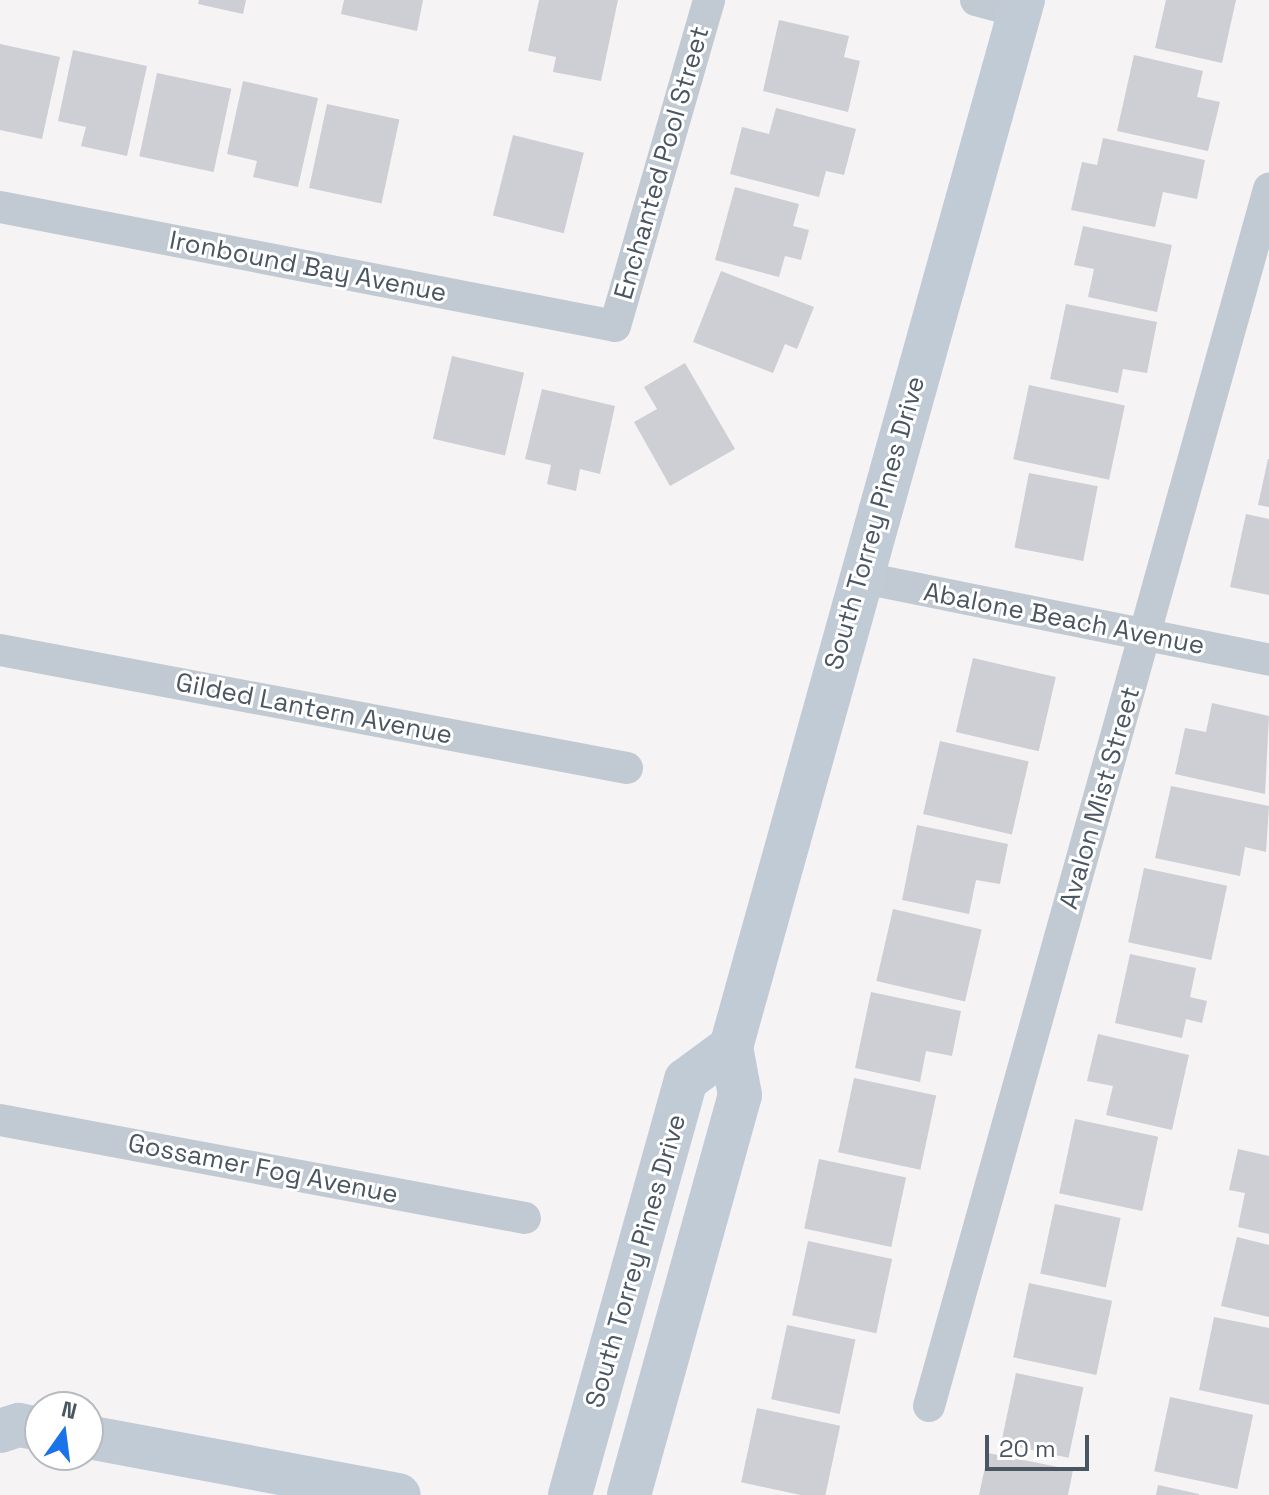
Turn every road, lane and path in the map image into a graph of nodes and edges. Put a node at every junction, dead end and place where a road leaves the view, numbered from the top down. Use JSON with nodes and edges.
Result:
{"nodes":[{"id":1,"x":709,"y":0,"type":"edge"},
{"id":2,"x":976,"y":0,"type":"edge"},
{"id":3,"x":1022,"y":6,"type":"edge"},
{"id":4,"x":1269,"y":189,"type":"edge"},
{"id":5,"x":0,"y":207,"type":"edge"},
{"id":6,"x":615,"y":326,"type":"joint"},
{"id":7,"x":859,"y":577,"type":"junction"},
{"id":8,"x":1146,"y":637,"type":"junction"},
{"id":9,"x":0,"y":650,"type":"edge"},
{"id":10,"x":1269,"y":660,"type":"edge"},
{"id":11,"x":627,"y":768,"type":"dead end"},
{"id":12,"x":731,"y":1047,"type":"junction"},
{"id":13,"x":0,"y":1120,"type":"edge"},
{"id":14,"x":525,"y":1218,"type":"dead end"},
{"id":15,"x":929,"y":1406,"type":"dead end"},
{"id":16,"x":24,"y":1426,"type":"edge"},
{"id":17,"x":0,"y":1431,"type":"edge"},
{"id":18,"x":104,"y":1440,"type":"edge"},
{"id":19,"x":399,"y":1495,"type":"edge"},
{"id":20,"x":570,"y":1495,"type":"edge"},
{"id":21,"x":629,"y":1495,"type":"edge"}],
"edges":[{"from":1,"to":6,"type":"street","name":"Enchanted Pool Street"},
{"from":2,"to":3,"type":"street"},
{"from":3,"to":7,"type":"street","name":"South Torrey Pines Drive"},
{"from":4,"to":8,"type":"street","name":"Avalon Mist Street"},
{"from":5,"to":6,"type":"street","name":"Ironbound Bay Avenue"},
{"from":7,"to":8,"type":"street","name":"Abalone Beach Avenue"},
{"from":7,"to":12,"type":"street","name":"South Torrey Pines Drive"},
{"from":8,"to":10,"type":"street","name":"Abalone Beach Avenue"},
{"from":8,"to":15,"type":"street","name":"Avalon Mist Street"},
{"from":9,"to":11,"type":"street","name":"Gilded Lantern Avenue"},
{"from":12,"to":20,"type":"street","name":"South Torrey Pines Drive"},
{"from":12,"to":21,"type":"street","name":"South Torrey Pines Drive"},
{"from":13,"to":14,"type":"street","name":"Gossamer Fog Avenue"},
{"from":16,"to":17,"type":"street"},
{"from":18,"to":19,"type":"street"}]}
